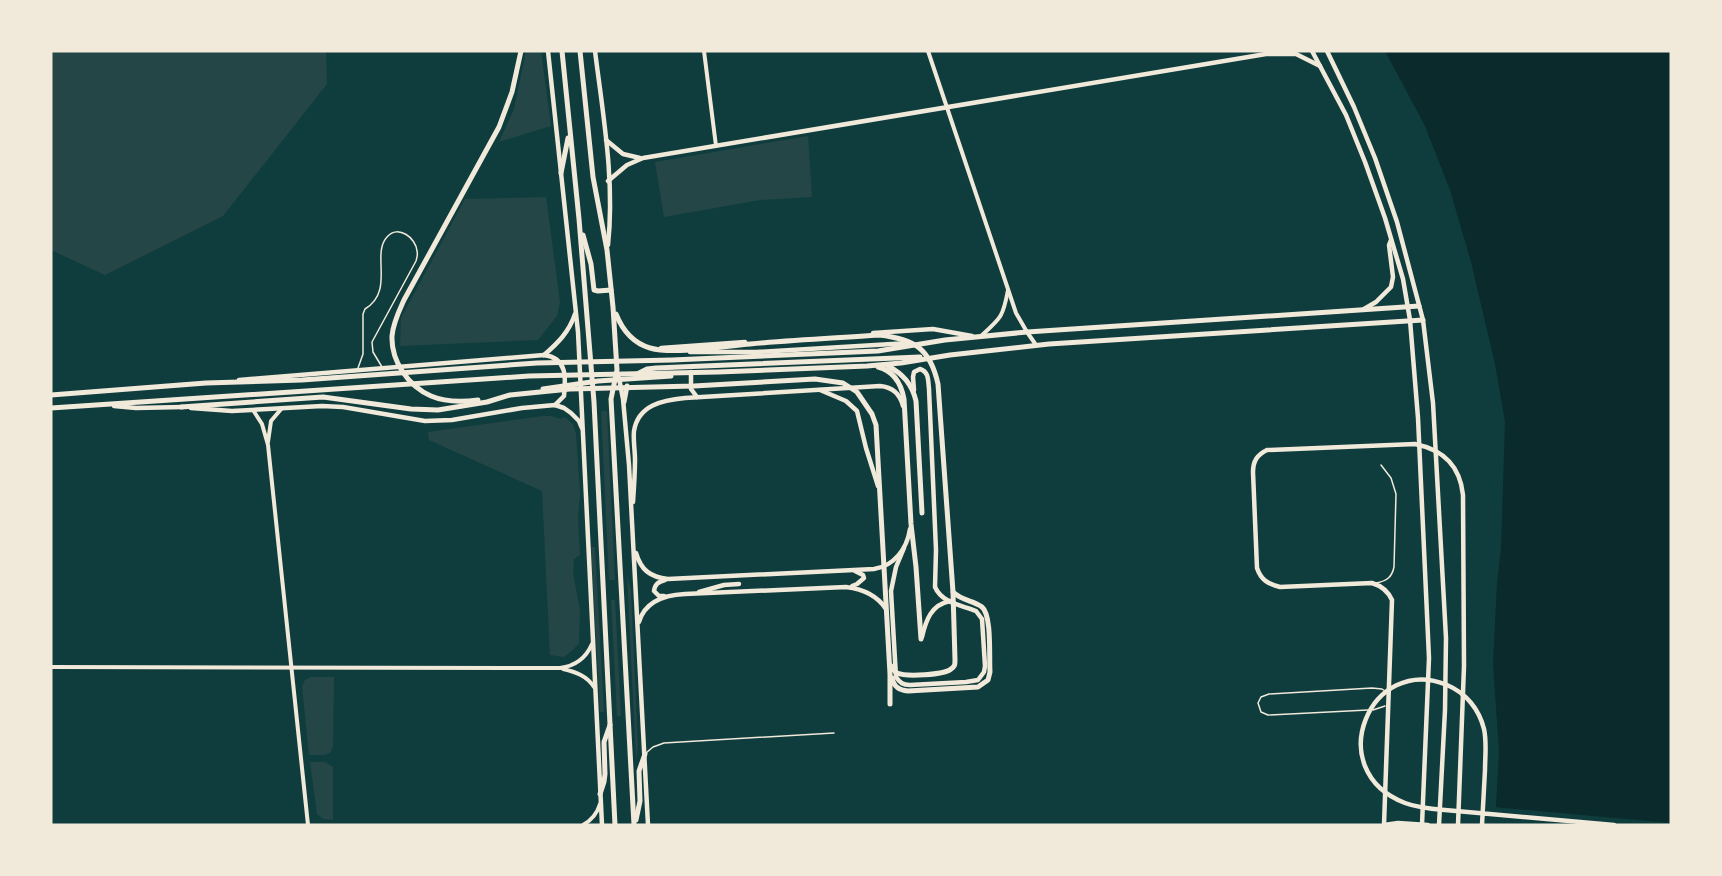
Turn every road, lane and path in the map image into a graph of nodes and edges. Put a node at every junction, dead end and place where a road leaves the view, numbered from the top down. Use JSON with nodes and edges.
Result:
{"nodes":[{"id":1,"x":521,"y":51,"type":"edge"},
{"id":2,"x":548,"y":51,"type":"edge"},
{"id":3,"x":562,"y":51,"type":"edge"},
{"id":4,"x":580,"y":51,"type":"edge"},
{"id":5,"x":595,"y":51,"type":"edge"},
{"id":6,"x":704,"y":51,"type":"edge"},
{"id":7,"x":928,"y":51,"type":"edge"},
{"id":8,"x":1273,"y":51,"type":"edge"},
{"id":9,"x":1312,"y":51,"type":"edge"},
{"id":10,"x":1327,"y":51,"type":"edge"},
{"id":11,"x":1266,"y":54,"type":"junction"},
{"id":12,"x":1320,"y":66,"type":"junction"},
{"id":13,"x":948,"y":108,"type":"junction"},
{"id":14,"x":570,"y":131,"type":"junction"},
{"id":15,"x":606,"y":140,"type":"junction"},
{"id":16,"x":716,"y":146,"type":"junction"},
{"id":17,"x":642,"y":158,"type":"junction"},
{"id":18,"x":561,"y":173,"type":"junction"},
{"id":19,"x":608,"y":181,"type":"junction"},
{"id":20,"x":579,"y":219,"type":"junction"},
{"id":21,"x":1391,"y":240,"type":"junction"},
{"id":22,"x":607,"y":250,"type":"junction"},
{"id":23,"x":1008,"y":289,"type":"junction"},
{"id":24,"x":611,"y":290,"type":"junction"},
{"id":25,"x":1419,"y":306,"type":"junction"},
{"id":26,"x":613,"y":307,"type":"junction"},
{"id":27,"x":1407,"y":307,"type":"junction"},
{"id":28,"x":1364,"y":309,"type":"junction"},
{"id":29,"x":576,"y":311,"type":"junction"},
{"id":30,"x":1410,"y":320,"type":"junction"},
{"id":31,"x":1423,"y":320,"type":"junction"},
{"id":32,"x":1027,"y":332,"type":"junction"},
{"id":33,"x":980,"y":337,"type":"junction"},
{"id":34,"x":942,"y":341,"type":"junction"},
{"id":35,"x":1036,"y":345,"type":"junction"},
{"id":36,"x":651,"y":349,"type":"junction"},
{"id":37,"x":705,"y":350,"type":"junction"},
{"id":38,"x":544,"y":354,"type":"junction"},
{"id":39,"x":950,"y":354,"type":"junction"},
{"id":40,"x":693,"y":363,"type":"dead end"},
{"id":41,"x":886,"y":365,"type":"junction"},
{"id":42,"x":867,"y":366,"type":"junction"},
{"id":43,"x":382,"y":367,"type":"junction"},
{"id":44,"x":617,"y":369,"type":"junction"},
{"id":45,"x":692,"y":370,"type":"dead end"},
{"id":46,"x":358,"y":372,"type":"junction"},
{"id":47,"x":718,"y":372,"type":"junction"},
{"id":48,"x":818,"y":389,"type":"junction"},
{"id":49,"x":914,"y":393,"type":"junction"},
{"id":50,"x":51,"y":394,"type":"edge"},
{"id":51,"x":510,"y":396,"type":"junction"},
{"id":52,"x":697,"y":397,"type":"junction"},
{"id":53,"x":175,"y":400,"type":"junction"},
{"id":54,"x":624,"y":402,"type":"junction"},
{"id":55,"x":228,"y":403,"type":"junction"},
{"id":56,"x":104,"y":405,"type":"junction"},
{"id":57,"x":555,"y":405,"type":"junction"},
{"id":58,"x":181,"y":407,"type":"junction"},
{"id":59,"x":282,"y":407,"type":"junction"},
{"id":60,"x":51,"y":408,"type":"edge"},
{"id":61,"x":253,"y":409,"type":"junction"},
{"id":62,"x":905,"y":416,"type":"junction"},
{"id":63,"x":583,"y":430,"type":"junction"},
{"id":64,"x":268,"y":445,"type":"junction"},
{"id":65,"x":1381,"y":465,"type":"dead end"},
{"id":66,"x":880,"y":495,"type":"junction"},
{"id":67,"x":922,"y":513,"type":"dead end"},
{"id":68,"x":911,"y":524,"type":"junction"},
{"id":69,"x":632,"y":526,"type":"junction"},
{"id":70,"x":633,"y":544,"type":"junction"},
{"id":71,"x":904,"y":548,"type":"junction"},
{"id":72,"x":849,"y":570,"type":"junction"},
{"id":73,"x":668,"y":579,"type":"junction"},
{"id":74,"x":1372,"y":583,"type":"junction"},
{"id":75,"x":739,"y":584,"type":"dead end"},
{"id":76,"x":846,"y":587,"type":"junction"},
{"id":77,"x":953,"y":592,"type":"junction"},
{"id":78,"x":685,"y":594,"type":"junction"},
{"id":79,"x":668,"y":596,"type":"junction"},
{"id":80,"x":950,"y":601,"type":"junction"},
{"id":81,"x":893,"y":625,"type":"junction"},
{"id":82,"x":638,"y":631,"type":"junction"},
{"id":83,"x":921,"y":639,"type":"joint"},
{"id":84,"x":593,"y":640,"type":"junction"},
{"id":85,"x":889,"y":656,"type":"junction"},
{"id":86,"x":51,"y":667,"type":"edge"},
{"id":87,"x":291,"y":668,"type":"junction"},
{"id":88,"x":560,"y":668,"type":"junction"},
{"id":89,"x":890,"y":674,"type":"junction"},
{"id":90,"x":595,"y":690,"type":"junction"},
{"id":91,"x":1389,"y":694,"type":"junction"},
{"id":92,"x":1388,"y":703,"type":"junction"},
{"id":93,"x":890,"y":704,"type":"dead end"},
{"id":94,"x":610,"y":723,"type":"junction"},
{"id":95,"x":834,"y":733,"type":"dead end"},
{"id":96,"x":645,"y":754,"type":"junction"},
{"id":97,"x":600,"y":794,"type":"junction"},
{"id":98,"x":601,"y":804,"type":"junction"},
{"id":99,"x":308,"y":825,"type":"edge"},
{"id":100,"x":583,"y":825,"type":"edge"},
{"id":101,"x":602,"y":825,"type":"edge"},
{"id":102,"x":615,"y":825,"type":"edge"},
{"id":103,"x":635,"y":825,"type":"edge"},
{"id":104,"x":648,"y":825,"type":"edge"},
{"id":105,"x":1384,"y":825,"type":"edge"},
{"id":106,"x":1422,"y":825,"type":"edge"},
{"id":107,"x":1428,"y":825,"type":"edge"},
{"id":108,"x":1439,"y":825,"type":"edge"},
{"id":109,"x":1458,"y":825,"type":"edge"},
{"id":110,"x":1482,"y":825,"type":"edge"},
{"id":111,"x":1614,"y":825,"type":"edge"}],
"edges":[{"from":1,"to":51,"type":"main road"},
{"from":2,"to":18,"type":"main road"},
{"from":3,"to":14,"type":"main road"},
{"from":4,"to":22,"type":"main road"},
{"from":5,"to":15,"type":"main road"},
{"from":6,"to":16,"type":"street"},
{"from":7,"to":13,"type":"street"},
{"from":8,"to":11,"type":"main road"},
{"from":9,"to":12,"type":"main road"},
{"from":10,"to":25,"type":"main road"},
{"from":11,"to":12,"type":"main road"},
{"from":11,"to":13,"type":"main road"},
{"from":12,"to":21,"type":"main road"},
{"from":13,"to":16,"type":"main road"},
{"from":13,"to":23,"type":"street"},
{"from":14,"to":18,"type":"main road"},
{"from":14,"to":20,"type":"main road"},
{"from":15,"to":17,"type":"main road"},
{"from":15,"to":19,"type":"main road"},
{"from":16,"to":17,"type":"main road"},
{"from":17,"to":19,"type":"main road"},
{"from":18,"to":29,"type":"main road"},
{"from":19,"to":22,"type":"main road"},
{"from":20,"to":24,"type":"main road"},
{"from":20,"to":94,"type":"main road"},
{"from":21,"to":27,"type":"main road"},
{"from":21,"to":28,"type":"main road"},
{"from":22,"to":24,"type":"main road"},
{"from":23,"to":32,"type":"street"},
{"from":23,"to":33,"type":"street"},
{"from":24,"to":26,"type":"main road"},
{"from":25,"to":27,"type":"main road"},
{"from":25,"to":31,"type":"main road"},
{"from":26,"to":36,"type":"main road"},
{"from":26,"to":44,"type":"main road"},
{"from":27,"to":28,"type":"main road"},
{"from":27,"to":30,"type":"main road"},
{"from":28,"to":32,"type":"main road"},
{"from":29,"to":38,"type":"main road"},
{"from":29,"to":63,"type":"main road"},
{"from":30,"to":31,"type":"main road"},
{"from":30,"to":35,"type":"main road"},
{"from":30,"to":106,"type":"main road"},
{"from":31,"to":108,"type":"main road"},
{"from":32,"to":33,"type":"main road"},
{"from":32,"to":35,"type":"street"},
{"from":33,"to":34,"type":"main road"},
{"from":33,"to":36,"type":"main road"},
{"from":34,"to":37,"type":"main road"},
{"from":34,"to":46,"type":"main road"},
{"from":35,"to":39,"type":"main road"},
{"from":36,"to":37,"type":"main road"},
{"from":37,"to":40,"type":"main road"},
{"from":37,"to":77,"type":"main road"},
{"from":38,"to":43,"type":"main road"},
{"from":38,"to":57,"type":"main road"},
{"from":39,"to":41,"type":"main road"},
{"from":39,"to":54,"type":"main road"},
{"from":41,"to":42,"type":"main road"},
{"from":41,"to":49,"type":"main road"},
{"from":42,"to":47,"type":"main road"},
{"from":42,"to":62,"type":"main road"},
{"from":43,"to":46,"type":"main road"},
{"from":43,"to":46,"type":"lane"},
{"from":44,"to":54,"type":"main road"},
{"from":44,"to":103,"type":"main road"},
{"from":45,"to":52,"type":"main road"},
{"from":46,"to":50,"type":"main road"},
{"from":47,"to":51,"type":"main road"},
{"from":47,"to":53,"type":"main road"},
{"from":48,"to":52,"type":"main road"},
{"from":48,"to":62,"type":"main road"},
{"from":48,"to":66,"type":"main road"},
{"from":49,"to":67,"type":"main road"},
{"from":49,"to":80,"type":"main road"},
{"from":51,"to":55,"type":"main road"},
{"from":51,"to":66,"type":"main road"},
{"from":52,"to":69,"type":"main road"},
{"from":53,"to":55,"type":"main road"},
{"from":53,"to":56,"type":"main road"},
{"from":54,"to":69,"type":"main road"},
{"from":55,"to":58,"type":"main road"},
{"from":56,"to":58,"type":"main road"},
{"from":56,"to":60,"type":"main road"},
{"from":57,"to":59,"type":"main road"},
{"from":57,"to":63,"type":"main road"},
{"from":58,"to":61,"type":"main road"},
{"from":59,"to":61,"type":"main road"},
{"from":59,"to":64,"type":"street"},
{"from":61,"to":64,"type":"street"},
{"from":62,"to":68,"type":"main road"},
{"from":63,"to":84,"type":"main road"},
{"from":64,"to":87,"type":"street"},
{"from":65,"to":74,"type":"lane"},
{"from":66,"to":85,"type":"main road"},
{"from":68,"to":71,"type":"main road"},
{"from":68,"to":83,"type":"main road"},
{"from":69,"to":70,"type":"main road"},
{"from":70,"to":73,"type":"main road"},
{"from":70,"to":82,"type":"main road"},
{"from":71,"to":72,"type":"main road"},
{"from":71,"to":81,"type":"main road"},
{"from":72,"to":73,"type":"main road"},
{"from":72,"to":76,"type":"main road"},
{"from":73,"to":79,"type":"main road"},
{"from":74,"to":91,"type":"main road"},
{"from":74,"to":109,"type":"main road"},
{"from":75,"to":78,"type":"main road"},
{"from":76,"to":78,"type":"main road"},
{"from":76,"to":81,"type":"main road"},
{"from":77,"to":85,"type":"main road"},
{"from":77,"to":89,"type":"main road"},
{"from":78,"to":79,"type":"main road"},
{"from":79,"to":82,"type":"main road"},
{"from":80,"to":81,"type":"main road"},
{"from":80,"to":83,"type":"main road"},
{"from":82,"to":96,"type":"main road"},
{"from":84,"to":88,"type":"street"},
{"from":84,"to":90,"type":"main road"},
{"from":85,"to":89,"type":"main road"},
{"from":86,"to":87,"type":"street"},
{"from":87,"to":88,"type":"street"},
{"from":87,"to":99,"type":"street"},
{"from":88,"to":90,"type":"street"},
{"from":89,"to":93,"type":"main road"},
{"from":90,"to":97,"type":"main road"},
{"from":91,"to":92,"type":"main road"},
{"from":91,"to":92,"type":"lane"},
{"from":92,"to":105,"type":"main road"},
{"from":94,"to":97,"type":"main road"},
{"from":94,"to":102,"type":"main road"},
{"from":95,"to":96,"type":"lane"},
{"from":96,"to":103,"type":"main road"},
{"from":96,"to":104,"type":"main road"},
{"from":97,"to":98,"type":"main road"},
{"from":98,"to":100,"type":"street"},
{"from":98,"to":101,"type":"main road"},
{"from":105,"to":107,"type":"main road"},
{"from":110,"to":111,"type":"main road"}]}
